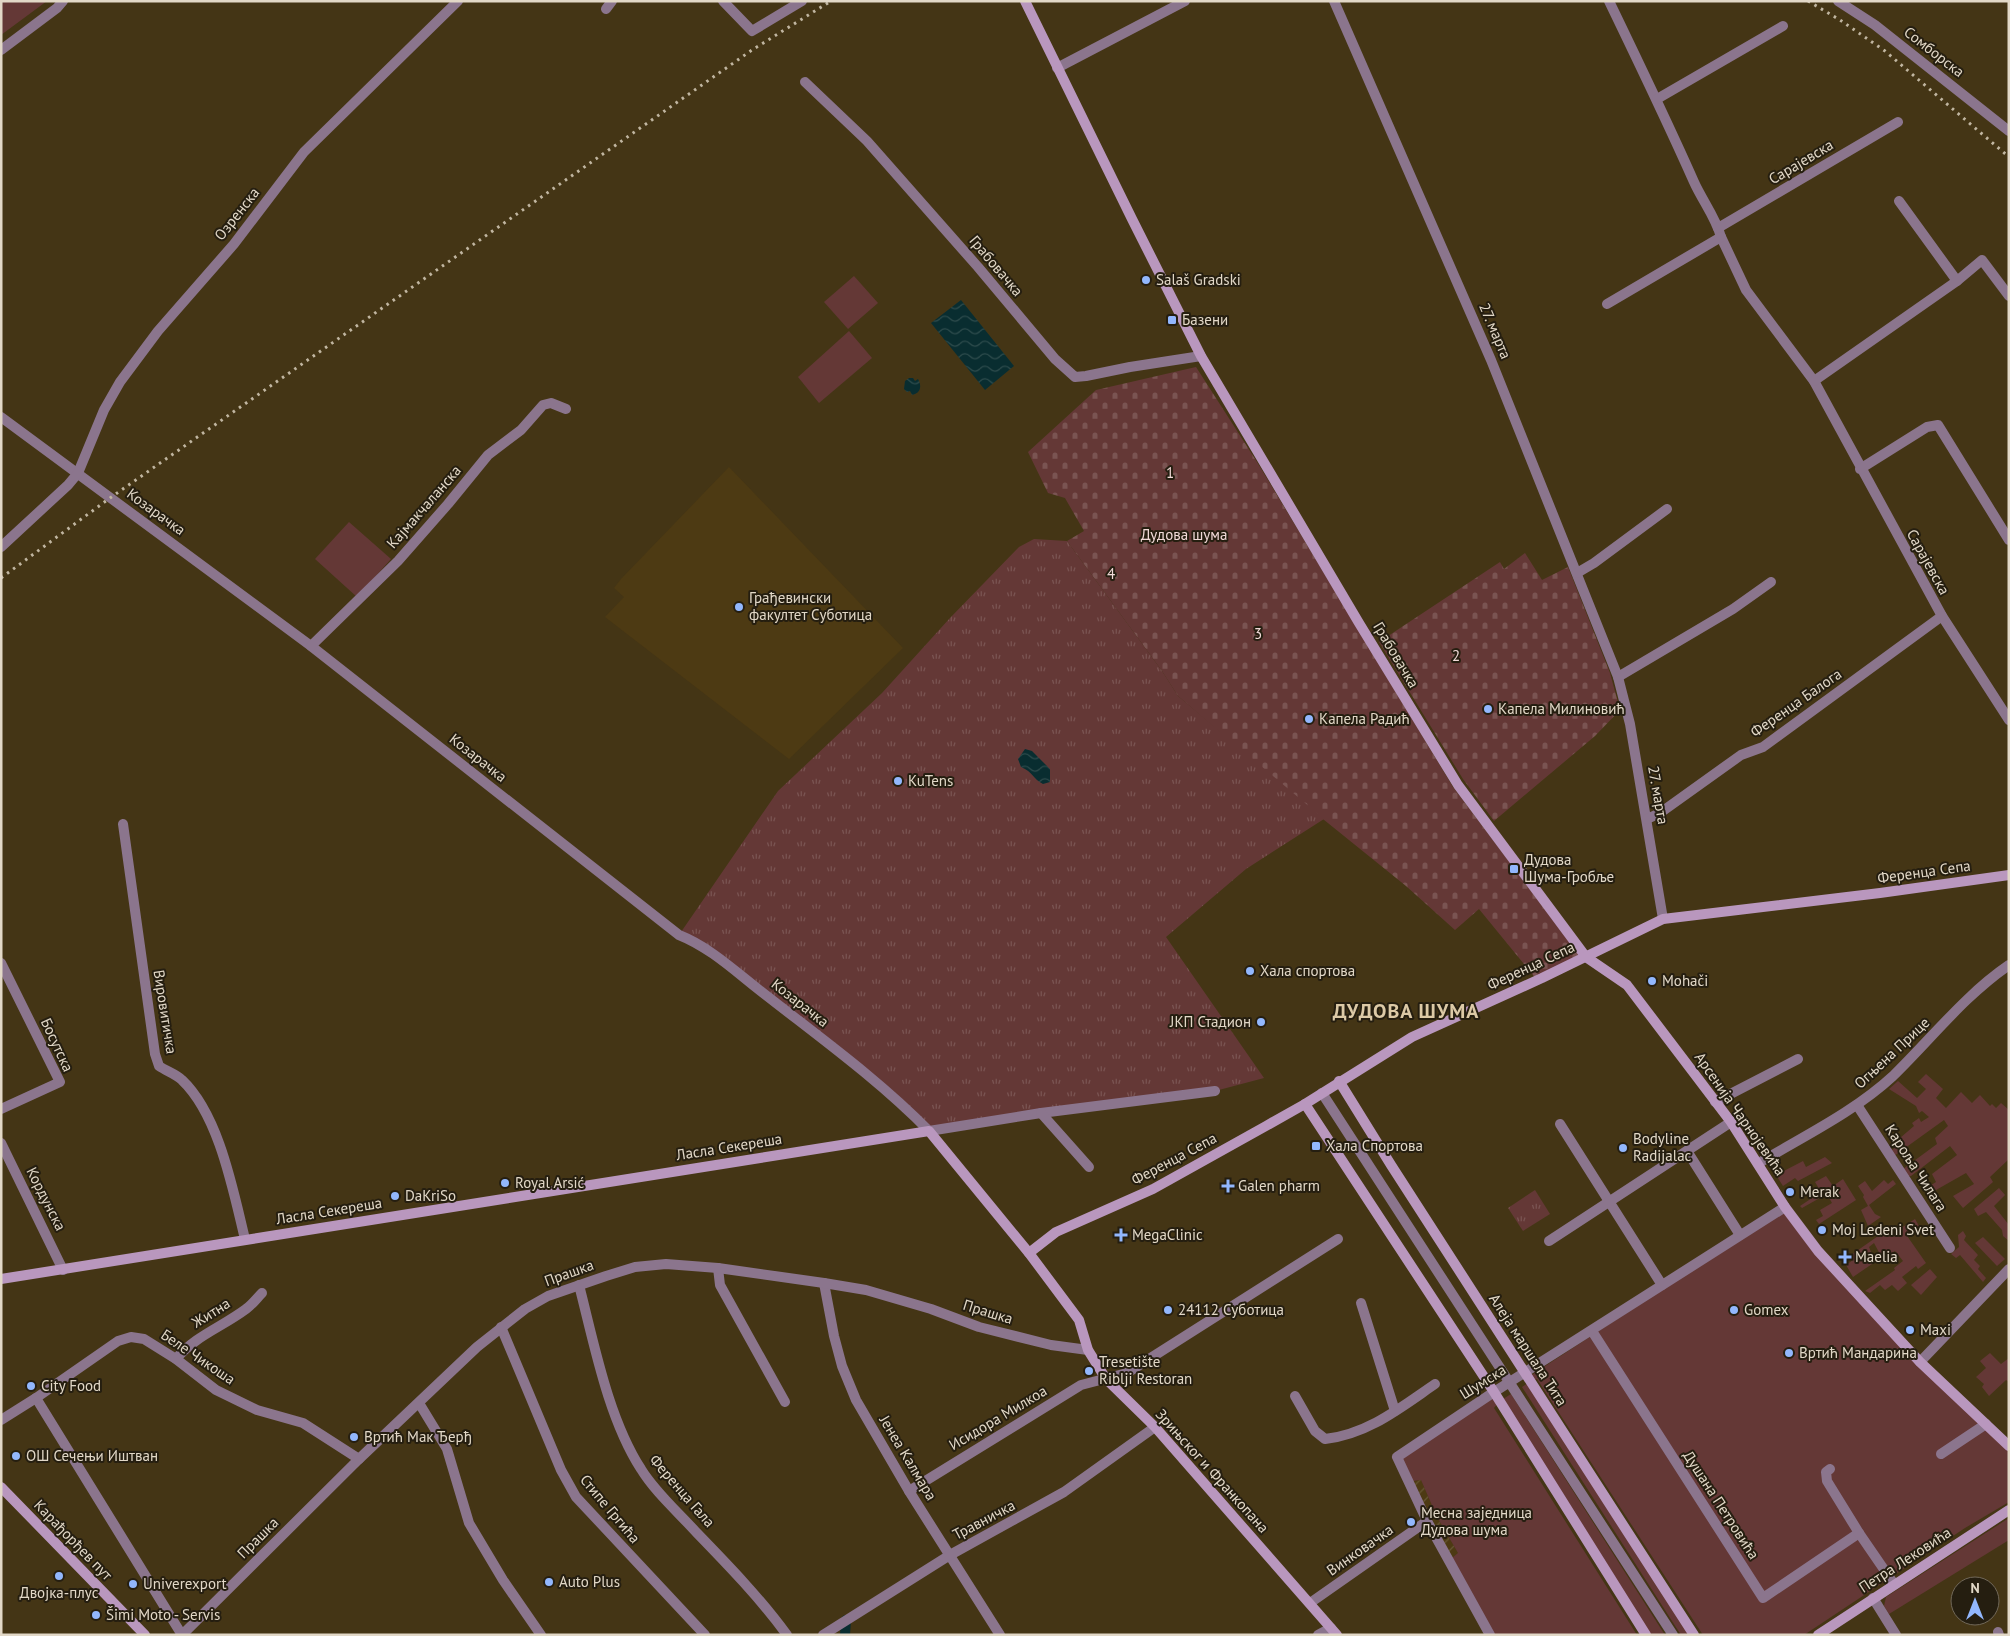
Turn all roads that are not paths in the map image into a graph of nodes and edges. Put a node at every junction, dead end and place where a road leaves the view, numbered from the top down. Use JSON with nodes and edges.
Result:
{"nodes":[{"id":1,"x":63,"y":1,"type":"edge"},
{"id":2,"x":458,"y":1,"type":"edge"},
{"id":3,"x":723,"y":1,"type":"edge"},
{"id":4,"x":802,"y":1,"type":"edge"},
{"id":5,"x":1025,"y":1,"type":"edge"},
{"id":6,"x":1185,"y":1,"type":"edge"},
{"id":7,"x":1334,"y":1,"type":"edge"},
{"id":8,"x":1609,"y":1,"type":"edge"},
{"id":9,"x":1838,"y":1,"type":"edge"},
{"id":10,"x":1783,"y":26,"type":"dead end"},
{"id":11,"x":1,"y":50,"type":"edge"},
{"id":12,"x":1058,"y":68,"type":"junction"},
{"id":13,"x":805,"y":82,"type":"dead end"},
{"id":14,"x":1657,"y":99,"type":"junction"},
{"id":15,"x":1898,"y":122,"type":"dead end"},
{"id":16,"x":2009,"y":131,"type":"edge"},
{"id":17,"x":1899,"y":201,"type":"dead end"},
{"id":18,"x":1720,"y":232,"type":"junction"},
{"id":19,"x":1956,"y":281,"type":"junction"},
{"id":20,"x":2009,"y":296,"type":"edge"},
{"id":21,"x":1606,"y":304,"type":"dead end"},
{"id":22,"x":1201,"y":356,"type":"junction"},
{"id":23,"x":1814,"y":381,"type":"junction"},
{"id":24,"x":566,"y":409,"type":"dead end"},
{"id":25,"x":1,"y":417,"type":"edge"},
{"id":26,"x":1860,"y":468,"type":"junction"},
{"id":27,"x":78,"y":473,"type":"junction"},
{"id":28,"x":1667,"y":509,"type":"dead end"},
{"id":29,"x":2009,"y":540,"type":"edge"},
{"id":30,"x":1,"y":547,"type":"edge"},
{"id":31,"x":1577,"y":573,"type":"junction"},
{"id":32,"x":1771,"y":582,"type":"dead end"},
{"id":33,"x":1942,"y":616,"type":"junction"},
{"id":34,"x":311,"y":646,"type":"junction"},
{"id":35,"x":1861,"y":674,"type":"joint"},
{"id":36,"x":1618,"y":677,"type":"junction"},
{"id":37,"x":2009,"y":720,"type":"edge"},
{"id":38,"x":1647,"y":820,"type":"junction"},
{"id":39,"x":123,"y":824,"type":"dead end"},
{"id":40,"x":2009,"y":875,"type":"edge"},
{"id":41,"x":1663,"y":919,"type":"junction"},
{"id":42,"x":1586,"y":957,"type":"junction"},
{"id":43,"x":1,"y":963,"type":"edge"},
{"id":44,"x":2009,"y":965,"type":"edge"},
{"id":45,"x":1798,"y":1059,"type":"dead end"},
{"id":46,"x":1339,"y":1081,"type":"junction"},
{"id":47,"x":1215,"y":1091,"type":"dead end"},
{"id":48,"x":1322,"y":1092,"type":"junction"},
{"id":49,"x":1715,"y":1102,"type":"junction"},
{"id":50,"x":1305,"y":1104,"type":"junction"},
{"id":51,"x":1857,"y":1105,"type":"junction"},
{"id":52,"x":1,"y":1110,"type":"edge"},
{"id":53,"x":1041,"y":1113,"type":"junction"},
{"id":54,"x":1732,"y":1122,"type":"junction"},
{"id":55,"x":1560,"y":1124,"type":"dead end"},
{"id":56,"x":929,"y":1131,"type":"junction"},
{"id":57,"x":1,"y":1143,"type":"edge"},
{"id":58,"x":1687,"y":1151,"type":"junction"},
{"id":59,"x":1759,"y":1163,"type":"junction"},
{"id":60,"x":1090,"y":1167,"type":"dead end"},
{"id":61,"x":1609,"y":1202,"type":"junction"},
{"id":62,"x":1785,"y":1206,"type":"junction"},
{"id":63,"x":1740,"y":1235,"type":"junction"},
{"id":64,"x":245,"y":1239,"type":"junction"},
{"id":65,"x":1338,"y":1239,"type":"dead end"},
{"id":66,"x":1549,"y":1241,"type":"dead end"},
{"id":67,"x":1950,"y":1248,"type":"dead end"},
{"id":68,"x":1029,"y":1253,"type":"junction"},
{"id":69,"x":718,"y":1268,"type":"junction"},
{"id":70,"x":2009,"y":1269,"type":"edge"},
{"id":71,"x":63,"y":1270,"type":"junction"},
{"id":72,"x":1,"y":1279,"type":"edge"},
{"id":73,"x":824,"y":1283,"type":"junction"},
{"id":74,"x":580,"y":1285,"type":"junction"},
{"id":75,"x":1662,"y":1285,"type":"junction"},
{"id":76,"x":262,"y":1293,"type":"dead end"},
{"id":77,"x":1361,"y":1304,"type":"dead end"},
{"id":78,"x":501,"y":1327,"type":"junction"},
{"id":79,"x":1592,"y":1331,"type":"junction"},
{"id":80,"x":1088,"y":1350,"type":"junction"},
{"id":81,"x":176,"y":1359,"type":"junction"},
{"id":82,"x":1920,"y":1362,"type":"junction"},
{"id":83,"x":1525,"y":1374,"type":"junction"},
{"id":84,"x":1106,"y":1378,"type":"junction"},
{"id":85,"x":1511,"y":1382,"type":"junction"},
{"id":86,"x":1435,"y":1384,"type":"dead end"},
{"id":87,"x":1494,"y":1392,"type":"junction"},
{"id":88,"x":1296,"y":1396,"type":"dead end"},
{"id":89,"x":36,"y":1398,"type":"junction"},
{"id":90,"x":785,"y":1402,"type":"dead end"},
{"id":91,"x":419,"y":1404,"type":"junction"},
{"id":92,"x":1395,"y":1411,"type":"junction"},
{"id":93,"x":1,"y":1420,"type":"edge"},
{"id":94,"x":1986,"y":1424,"type":"junction"},
{"id":95,"x":1155,"y":1427,"type":"junction"},
{"id":96,"x":2009,"y":1446,"type":"edge"},
{"id":97,"x":1941,"y":1454,"type":"dead end"},
{"id":98,"x":359,"y":1459,"type":"junction"},
{"id":99,"x":1830,"y":1469,"type":"dead end"},
{"id":100,"x":1,"y":1488,"type":"edge"},
{"id":101,"x":909,"y":1490,"type":"junction"},
{"id":102,"x":2009,"y":1510,"type":"edge"},
{"id":103,"x":1427,"y":1521,"type":"junction"},
{"id":104,"x":1859,"y":1533,"type":"junction"},
{"id":105,"x":950,"y":1555,"type":"junction"},
{"id":106,"x":1894,"y":1584,"type":"junction"},
{"id":107,"x":1873,"y":1598,"type":"junction"},
{"id":108,"x":1310,"y":1603,"type":"junction"},
{"id":109,"x":1334,"y":1631,"type":"edge"},
{"id":110,"x":145,"y":1635,"type":"edge"},
{"id":111,"x":182,"y":1635,"type":"edge"},
{"id":112,"x":541,"y":1635,"type":"edge"},
{"id":113,"x":704,"y":1635,"type":"edge"},
{"id":114,"x":787,"y":1635,"type":"edge"},
{"id":115,"x":824,"y":1635,"type":"edge"},
{"id":116,"x":1000,"y":1635,"type":"edge"},
{"id":117,"x":1318,"y":1635,"type":"edge"},
{"id":118,"x":1490,"y":1635,"type":"edge"},
{"id":119,"x":1646,"y":1635,"type":"edge"},
{"id":120,"x":1673,"y":1635,"type":"edge"},
{"id":121,"x":1694,"y":1635,"type":"edge"},
{"id":122,"x":1818,"y":1635,"type":"edge"},
{"id":123,"x":1896,"y":1635,"type":"edge"}],
"edges":[{"from":1,"to":11,"type":"street"},
{"from":2,"to":27,"type":"street","name":"Озренска"},
{"from":3,"to":4,"type":"street"},
{"from":5,"to":12,"type":"street","name":"Грабовачка"},
{"from":6,"to":12,"type":"street"},
{"from":7,"to":31,"type":"street","name":"27. марта"},
{"from":8,"to":14,"type":"street","name":"Сарајевска"},
{"from":9,"to":16,"type":"street","name":"Сомборска"},
{"from":10,"to":14,"type":"street"},
{"from":12,"to":22,"type":"street","name":"Грабовачка"},
{"from":13,"to":22,"type":"street","name":"Грабовачка"},
{"from":14,"to":18,"type":"street","name":"Сарајевска"},
{"from":15,"to":18,"type":"street","name":"Сарајевска"},
{"from":17,"to":19,"type":"street"},
{"from":18,"to":21,"type":"street","name":"Сарајевска"},
{"from":18,"to":23,"type":"street","name":"Сарајевска"},
{"from":19,"to":20,"type":"street"},
{"from":19,"to":23,"type":"street"},
{"from":22,"to":42,"type":"street","name":"Грабовачка"},
{"from":23,"to":26,"type":"street","name":"Сарајевска"},
{"from":24,"to":34,"type":"street","name":"Кајмакчаланска"},
{"from":25,"to":27,"type":"street","name":"Козарачка"},
{"from":26,"to":29,"type":"street"},
{"from":26,"to":33,"type":"street","name":"Сарајевска"},
{"from":27,"to":30,"type":"street"},
{"from":27,"to":34,"type":"street","name":"Козарачка"},
{"from":28,"to":31,"type":"street"},
{"from":31,"to":36,"type":"street","name":"27. марта"},
{"from":32,"to":36,"type":"street"},
{"from":33,"to":35,"type":"street","name":"Сарајевска"},
{"from":33,"to":37,"type":"street","name":"Сарајевска"},
{"from":34,"to":56,"type":"street","name":"Козарачка"},
{"from":35,"to":38,"type":"street","name":"Ференца Балога"},
{"from":36,"to":38,"type":"street","name":"27. марта"},
{"from":38,"to":41,"type":"street","name":"27. марта"},
{"from":39,"to":64,"type":"street","name":"Вировитичка"},
{"from":40,"to":41,"type":"street","name":"Ференца Сепа"},
{"from":41,"to":42,"type":"street","name":"Ференца Сепа"},
{"from":42,"to":46,"type":"street","name":"Ференца Сепа"},
{"from":42,"to":49,"type":"street","name":"Арсенија Чарнојевића"},
{"from":43,"to":52,"type":"street","name":"Босутска"},
{"from":44,"to":51,"type":"street","name":"Огњена Прице"},
{"from":45,"to":49,"type":"street"},
{"from":46,"to":48,"type":"street","name":"Ференца Сепа"},
{"from":46,"to":83,"type":"street","name":"Алеја маршала Тита"},
{"from":47,"to":53,"type":"street"},
{"from":48,"to":50,"type":"street","name":"Ференца Сепа"},
{"from":48,"to":85,"type":"street"},
{"from":49,"to":54,"type":"street","name":"Арсенија Чарнојевића"},
{"from":50,"to":68,"type":"street","name":"Ференца Сепа"},
{"from":50,"to":87,"type":"street"},
{"from":51,"to":59,"type":"street","name":"Огњена Прице"},
{"from":51,"to":67,"type":"street","name":"Кароља Чилага"},
{"from":53,"to":56,"type":"street"},
{"from":53,"to":60,"type":"street"},
{"from":54,"to":58,"type":"street"},
{"from":54,"to":59,"type":"street","name":"Арсенија Чарнојевића"},
{"from":55,"to":61,"type":"street"},
{"from":56,"to":64,"type":"street","name":"Ласла Секереша"},
{"from":56,"to":68,"type":"street","name":"Зрињског и Франкопана"},
{"from":57,"to":71,"type":"street","name":"Кордунска"},
{"from":58,"to":61,"type":"street"},
{"from":58,"to":63,"type":"street"},
{"from":59,"to":62,"type":"street","name":"Арсенија Чарнојевића"},
{"from":61,"to":66,"type":"street"},
{"from":61,"to":75,"type":"street"},
{"from":62,"to":63,"type":"street","name":"Шумска"},
{"from":62,"to":82,"type":"street","name":"Арсенија Чарнојевића"},
{"from":63,"to":75,"type":"street","name":"Шумска"},
{"from":64,"to":71,"type":"street","name":"Ласла Секереша"},
{"from":65,"to":84,"type":"street","name":"Исидора Милкоа"},
{"from":68,"to":80,"type":"street","name":"Зрињског и Франкопана"},
{"from":69,"to":73,"type":"street","name":"Прашка"},
{"from":69,"to":74,"type":"street","name":"Прашка"},
{"from":69,"to":90,"type":"street"},
{"from":70,"to":82,"type":"street"},
{"from":71,"to":72,"type":"street","name":"Ласла Секереша"},
{"from":73,"to":80,"type":"street","name":"Прашка"},
{"from":73,"to":101,"type":"street","name":"Јенеа Калмара"},
{"from":74,"to":78,"type":"street","name":"Прашка"},
{"from":74,"to":114,"type":"street","name":"Ференца Гала"},
{"from":75,"to":79,"type":"street","name":"Шумска"},
{"from":76,"to":81,"type":"street","name":"Житна"},
{"from":77,"to":92,"type":"street"},
{"from":78,"to":91,"type":"street","name":"Прашка"},
{"from":78,"to":113,"type":"street","name":"Стипе Гргића"},
{"from":79,"to":83,"type":"street","name":"Шумска"},
{"from":79,"to":104,"type":"street","name":"Душана Петровића"},
{"from":80,"to":84,"type":"street","name":"Зрињског и Франкопана"},
{"from":81,"to":89,"type":"street","name":"Беле Чикоша"},
{"from":81,"to":98,"type":"street","name":"Беле Чикоша"},
{"from":82,"to":94,"type":"street","name":"Арсенија Чарнојевића"},
{"from":83,"to":85,"type":"street","name":"Шумска"},
{"from":83,"to":121,"type":"street","name":"Алеја маршала Тита"},
{"from":84,"to":95,"type":"street","name":"Зрињског и Франкопана"},
{"from":84,"to":101,"type":"street","name":"Исидора Милкоа"},
{"from":85,"to":87,"type":"street","name":"Шумска"},
{"from":85,"to":120,"type":"street"},
{"from":86,"to":92,"type":"street"},
{"from":87,"to":103,"type":"street","name":"Шумска"},
{"from":87,"to":119,"type":"street"},
{"from":88,"to":92,"type":"street"},
{"from":89,"to":93,"type":"street","name":"Беле Чикоша"},
{"from":89,"to":111,"type":"street"},
{"from":91,"to":98,"type":"street","name":"Прашка"},
{"from":91,"to":112,"type":"street"},
{"from":94,"to":96,"type":"street","name":"Арсенија Чарнојевића"},
{"from":94,"to":97,"type":"street"},
{"from":95,"to":105,"type":"street","name":"Травничка"},
{"from":95,"to":108,"type":"street","name":"Зрињског и Франкопана"},
{"from":98,"to":111,"type":"street","name":"Прашка"},
{"from":99,"to":104,"type":"street"},
{"from":100,"to":110,"type":"street","name":"Карађорђев пут"},
{"from":101,"to":105,"type":"street","name":"Јенеа Калмара"},
{"from":102,"to":106,"type":"street","name":"Петра Лековића"},
{"from":103,"to":108,"type":"street","name":"Винковачка"},
{"from":103,"to":118,"type":"street"},
{"from":104,"to":106,"type":"street"},
{"from":105,"to":115,"type":"street","name":"Травничка"},
{"from":105,"to":116,"type":"street","name":"Јенеа Калмара"},
{"from":106,"to":107,"type":"street","name":"Петра Лековића"},
{"from":107,"to":122,"type":"street","name":"Петра Лековића"},
{"from":107,"to":123,"type":"street"},
{"from":108,"to":109,"type":"street","name":"Зрињског и Франкопана"},
{"from":109,"to":117,"type":"street"}]}
